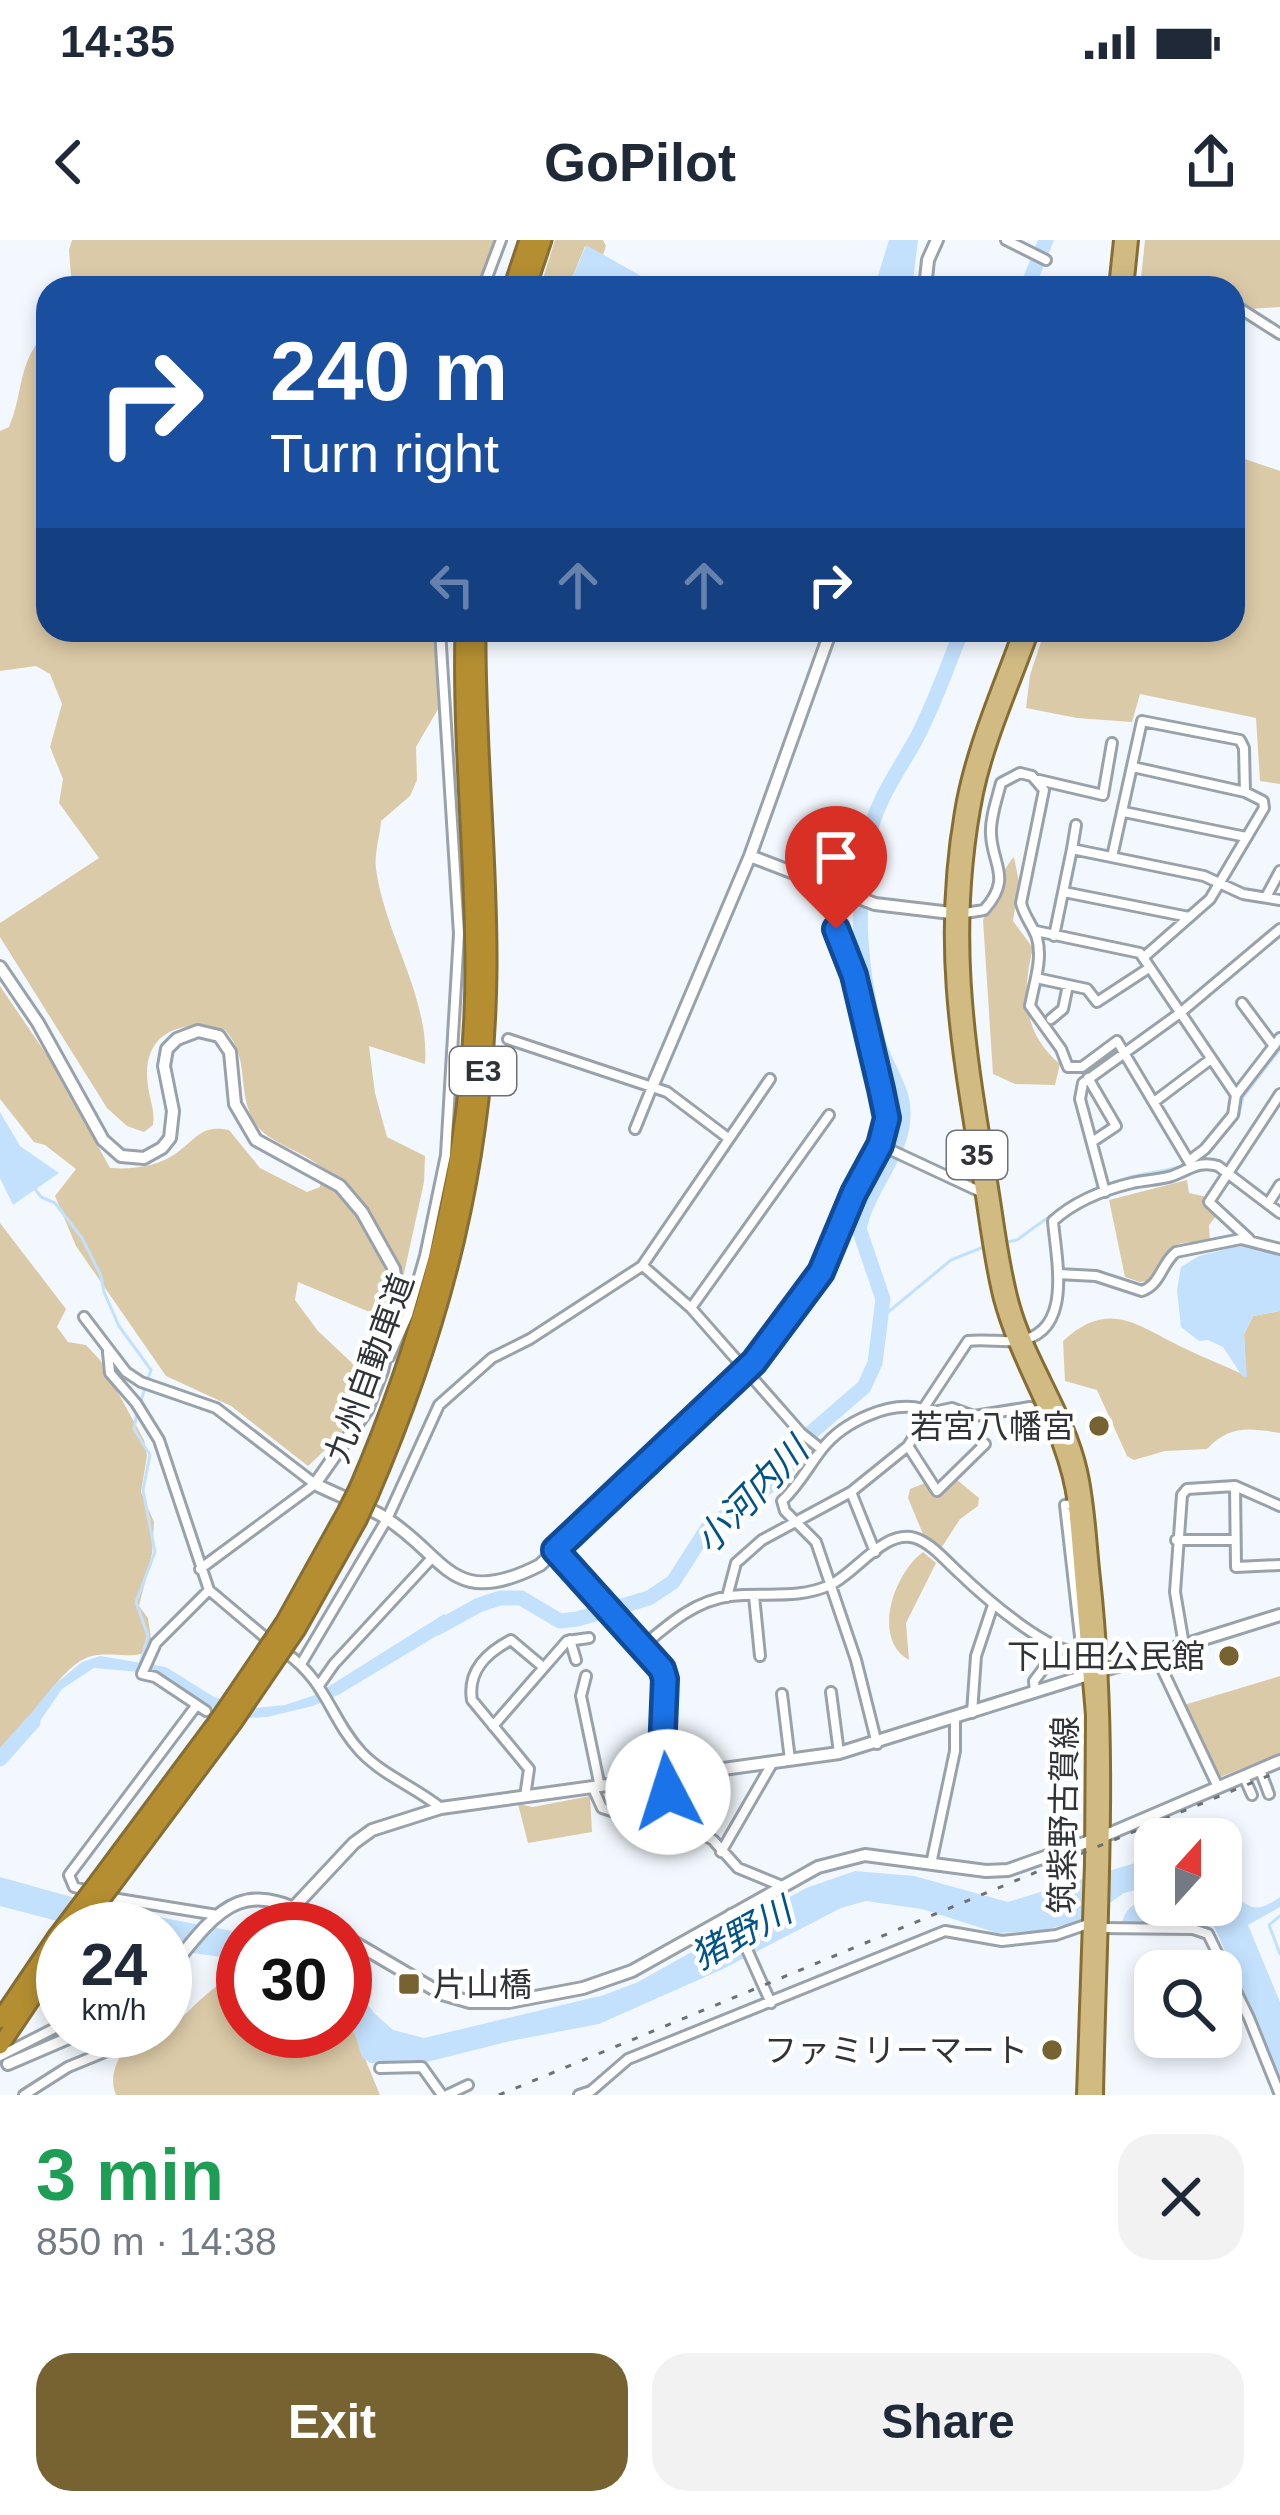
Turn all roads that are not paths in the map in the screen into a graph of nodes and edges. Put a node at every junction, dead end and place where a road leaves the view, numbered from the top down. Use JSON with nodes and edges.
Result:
{"nodes":[{"id":1,"x":501,"y":240,"type":"edge"},
{"id":2,"x":527,"y":240,"type":"edge"},
{"id":3,"x":543,"y":240,"type":"edge"},
{"id":4,"x":937,"y":240,"type":"edge"},
{"id":5,"x":1006,"y":240,"type":"edge"},
{"id":6,"x":1121,"y":240,"type":"edge"},
{"id":7,"x":1132,"y":240,"type":"edge"},
{"id":8,"x":1046,"y":260,"type":"dead end"},
{"id":9,"x":488,"y":276,"type":"edge"},
{"id":10,"x":516,"y":276,"type":"edge"},
{"id":11,"x":531,"y":276,"type":"edge"},
{"id":12,"x":926,"y":276,"type":"edge"},
{"id":13,"x":1117,"y":276,"type":"edge"},
{"id":14,"x":1128,"y":276,"type":"edge"},
{"id":15,"x":1245,"y":312,"type":"edge"},
{"id":16,"x":1280,"y":334,"type":"edge"},
{"id":17,"x":441,"y":642,"type":"edge"},
{"id":18,"x":464,"y":642,"type":"edge"},
{"id":19,"x":478,"y":642,"type":"edge"},
{"id":20,"x":827,"y":642,"type":"edge"},
{"id":21,"x":1017,"y":642,"type":"edge"},
{"id":22,"x":1028,"y":642,"type":"edge"},
{"id":23,"x":1112,"y":743,"type":"dead end"},
{"id":24,"x":1133,"y":767,"type":"junction"},
{"id":25,"x":1038,"y":780,"type":"junction"},
{"id":26,"x":1245,"y":792,"type":"junction"},
{"id":27,"x":1124,"y":812,"type":"junction"},
{"id":28,"x":1076,"y":825,"type":"dead end"},
{"id":29,"x":1246,"y":837,"type":"junction"},
{"id":30,"x":1072,"y":849,"type":"junction"},
{"id":31,"x":750,"y":856,"type":"junction"},
{"id":32,"x":1112,"y":857,"type":"junction"},
{"id":33,"x":1280,"y":871,"type":"edge"},
{"id":34,"x":1220,"y":883,"type":"junction"},
{"id":35,"x":1064,"y":892,"type":"junction"},
{"id":36,"x":844,"y":893,"type":"junction"},
{"id":37,"x":1266,"y":897,"type":"junction"},
{"id":38,"x":1280,"y":899,"type":"edge"},
{"id":39,"x":957,"y":914,"type":"junction"},
{"id":40,"x":1189,"y":917,"type":"junction"},
{"id":41,"x":1280,"y":929,"type":"edge"},
{"id":42,"x":1036,"y":932,"type":"junction"},
{"id":43,"x":1054,"y":936,"type":"junction"},
{"id":44,"x":1144,"y":957,"type":"junction"},
{"id":45,"x":0,"y":967,"type":"edge"},
{"id":46,"x":1149,"y":968,"type":"junction"},
{"id":47,"x":1036,"y":977,"type":"junction"},
{"id":48,"x":1068,"y":985,"type":"junction"},
{"id":49,"x":1242,"y":1003,"type":"dead end"},
{"id":50,"x":1180,"y":1013,"type":"junction"},
{"id":51,"x":1051,"y":1019,"type":"dead end"},
{"id":52,"x":508,"y":1039,"type":"dead end"},
{"id":53,"x":1277,"y":1042,"type":"edge"},
{"id":54,"x":1124,"y":1052,"type":"junction"},
{"id":55,"x":1211,"y":1059,"type":"junction"},
{"id":56,"x":1088,"y":1078,"type":"junction"},
{"id":57,"x":770,"y":1079,"type":"dead end"},
{"id":58,"x":652,"y":1087,"type":"junction"},
{"id":59,"x":1280,"y":1094,"type":"edge"},
{"id":60,"x":1236,"y":1095,"type":"junction"},
{"id":61,"x":1154,"y":1102,"type":"junction"},
{"id":62,"x":829,"y":1115,"type":"dead end"},
{"id":63,"x":634,"y":1130,"type":"dead end"},
{"id":64,"x":728,"y":1138,"type":"junction"},
{"id":65,"x":1092,"y":1142,"type":"junction"},
{"id":66,"x":883,"y":1146,"type":"junction"},
{"id":67,"x":1190,"y":1163,"type":"junction"},
{"id":68,"x":1226,"y":1172,"type":"junction"},
{"id":69,"x":1280,"y":1185,"type":"edge"},
{"id":70,"x":1105,"y":1192,"type":"junction"},
{"id":71,"x":983,"y":1193,"type":"junction"},
{"id":72,"x":1268,"y":1204,"type":"junction"},
{"id":73,"x":1280,"y":1213,"type":"edge"},
{"id":74,"x":1249,"y":1239,"type":"junction"},
{"id":75,"x":1280,"y":1249,"type":"edge"},
{"id":76,"x":642,"y":1266,"type":"junction"},
{"id":77,"x":1058,"y":1274,"type":"junction"},
{"id":78,"x":691,"y":1308,"type":"junction"},
{"id":79,"x":84,"y":1317,"type":"dead end"},
{"id":80,"x":1018,"y":1340,"type":"junction"},
{"id":81,"x":109,"y":1352,"type":"junction"},
{"id":82,"x":382,"y":1371,"type":"junction"},
{"id":83,"x":746,"y":1372,"type":"junction"},
{"id":84,"x":1030,"y":1407,"type":"dead end"},
{"id":85,"x":926,"y":1411,"type":"junction"},
{"id":86,"x":985,"y":1444,"type":"dead end"},
{"id":87,"x":908,"y":1445,"type":"junction"},
{"id":88,"x":820,"y":1448,"type":"junction"},
{"id":89,"x":315,"y":1484,"type":"junction"},
{"id":90,"x":1235,"y":1486,"type":"junction"},
{"id":91,"x":364,"y":1491,"type":"junction"},
{"id":92,"x":851,"y":1492,"type":"junction"},
{"id":93,"x":1280,"y":1506,"type":"edge"},
{"id":94,"x":387,"y":1519,"type":"junction"},
{"id":95,"x":796,"y":1521,"type":"junction"},
{"id":96,"x":1176,"y":1540,"type":"junction"},
{"id":97,"x":1234,"y":1540,"type":"junction"},
{"id":98,"x":555,"y":1550,"type":"junction"},
{"id":99,"x":875,"y":1552,"type":"junction"},
{"id":100,"x":431,"y":1559,"type":"junction"},
{"id":101,"x":1280,"y":1565,"type":"edge"},
{"id":102,"x":200,"y":1569,"type":"junction"},
{"id":103,"x":829,"y":1585,"type":"junction"},
{"id":104,"x":208,"y":1590,"type":"junction"},
{"id":105,"x":754,"y":1596,"type":"junction"},
{"id":106,"x":727,"y":1597,"type":"junction"},
{"id":107,"x":993,"y":1605,"type":"junction"},
{"id":108,"x":1280,"y":1615,"type":"edge"},
{"id":109,"x":589,"y":1637,"type":"dead end"},
{"id":110,"x":570,"y":1640,"type":"junction"},
{"id":111,"x":644,"y":1645,"type":"junction"},
{"id":112,"x":1184,"y":1646,"type":"junction"},
{"id":113,"x":1060,"y":1648,"type":"junction"},
{"id":114,"x":1085,"y":1653,"type":"junction"},
{"id":115,"x":1155,"y":1654,"type":"junction"},
{"id":116,"x":760,"y":1656,"type":"dead end"},
{"id":117,"x":576,"y":1660,"type":"dead end"},
{"id":118,"x":301,"y":1664,"type":"junction"},
{"id":119,"x":543,"y":1667,"type":"junction"},
{"id":120,"x":1096,"y":1673,"type":"junction"},
{"id":121,"x":586,"y":1676,"type":"dead end"},
{"id":122,"x":320,"y":1684,"type":"junction"},
{"id":123,"x":831,"y":1692,"type":"dead end"},
{"id":124,"x":1035,"y":1693,"type":"junction"},
{"id":125,"x":782,"y":1694,"type":"dead end"},
{"id":126,"x":972,"y":1713,"type":"junction"},
{"id":127,"x":213,"y":1715,"type":"junction"},
{"id":128,"x":955,"y":1719,"type":"junction"},
{"id":129,"x":494,"y":1726,"type":"junction"},
{"id":130,"x":877,"y":1744,"type":"junction"},
{"id":131,"x":839,"y":1754,"type":"junction"},
{"id":132,"x":790,"y":1760,"type":"junction"},
{"id":133,"x":1280,"y":1761,"type":"edge"},
{"id":134,"x":773,"y":1762,"type":"junction"},
{"id":135,"x":1260,"y":1770,"type":"junction"},
{"id":136,"x":664,"y":1777,"type":"junction"},
{"id":137,"x":1244,"y":1777,"type":"junction"},
{"id":138,"x":596,"y":1787,"type":"junction"},
{"id":139,"x":1218,"y":1787,"type":"junction"},
{"id":140,"x":1269,"y":1794,"type":"dead end"},
{"id":141,"x":1252,"y":1795,"type":"dead end"},
{"id":142,"x":525,"y":1797,"type":"junction"},
{"id":143,"x":441,"y":1808,"type":"junction"},
{"id":144,"x":663,"y":1827,"type":"junction"},
{"id":145,"x":1098,"y":1838,"type":"junction"},
{"id":146,"x":721,"y":1852,"type":"junction"},
{"id":147,"x":931,"y":1864,"type":"junction"},
{"id":148,"x":106,"y":1881,"type":"junction"},
{"id":149,"x":782,"y":1886,"type":"junction"},
{"id":150,"x":91,"y":1902,"type":"edge"},
{"id":151,"x":95,"y":1902,"type":"edge"},
{"id":152,"x":245,"y":1902,"type":"edge"},
{"id":153,"x":284,"y":1902,"type":"edge"},
{"id":154,"x":299,"y":1902,"type":"edge"},
{"id":155,"x":214,"y":1918,"type":"joint"},
{"id":156,"x":734,"y":1918,"type":"junction"},
{"id":157,"x":1095,"y":1920,"type":"junction"},
{"id":158,"x":192,"y":1943,"type":"edge"},
{"id":159,"x":372,"y":1953,"type":"edge"},
{"id":160,"x":36,"y":1974,"type":"edge"},
{"id":161,"x":36,"y":1985,"type":"edge"},
{"id":162,"x":771,"y":2003,"type":"junction"},
{"id":163,"x":0,"y":2020,"type":"edge"},
{"id":164,"x":36,"y":2040,"type":"edge"},
{"id":165,"x":0,"y":2046,"type":"edge"},
{"id":166,"x":36,"y":2049,"type":"edge"},
{"id":167,"x":90,"y":2058,"type":"edge"},
{"id":168,"x":4,"y":2060,"type":"edge"},
{"id":169,"x":380,"y":2068,"type":"dead end"},
{"id":170,"x":468,"y":2085,"type":"dead end"},
{"id":171,"x":24,"y":2095,"type":"edge"},
{"id":172,"x":444,"y":2095,"type":"edge"},
{"id":173,"x":579,"y":2095,"type":"edge"},
{"id":174,"x":1084,"y":2095,"type":"edge"},
{"id":175,"x":1096,"y":2095,"type":"edge"},
{"id":176,"x":1280,"y":2095,"type":"edge"}],
"edges":[{"from":1,"to":9,"type":"street"},
{"from":2,"to":10,"type":"highway"},
{"from":3,"to":11,"type":"highway"},
{"from":4,"to":12,"type":"street"},
{"from":5,"to":8,"type":"street"},
{"from":6,"to":13,"type":"main road"},
{"from":7,"to":14,"type":"main road"},
{"from":15,"to":16,"type":"street"},
{"from":17,"to":82,"type":"street"},
{"from":18,"to":91,"type":"highway","name":"九州自動車道","number":"E3"},
{"from":19,"to":91,"type":"highway","name":"九州自動車道","number":"E3"},
{"from":20,"to":31,"type":"street"},
{"from":21,"to":39,"type":"main road","name":"筑紫野古賀線","number":"35"},
{"from":22,"to":39,"type":"main road","name":"筑紫野古賀線","number":"35"},
{"from":23,"to":25,"type":"street"},
{"from":24,"to":26,"type":"street"},
{"from":24,"to":26,"type":"street"},
{"from":24,"to":27,"type":"street"},
{"from":25,"to":39,"type":"street"},
{"from":25,"to":42,"type":"street"},
{"from":26,"to":29,"type":"street"},
{"from":27,"to":29,"type":"street"},
{"from":27,"to":32,"type":"street"},
{"from":28,"to":30,"type":"street"},
{"from":29,"to":34,"type":"street"},
{"from":30,"to":32,"type":"street"},
{"from":30,"to":35,"type":"street"},
{"from":31,"to":36,"type":"street"},
{"from":31,"to":58,"type":"street"},
{"from":32,"to":34,"type":"street"},
{"from":33,"to":37,"type":"street"},
{"from":34,"to":37,"type":"street"},
{"from":34,"to":40,"type":"street"},
{"from":35,"to":40,"type":"street"},
{"from":35,"to":43,"type":"street"},
{"from":36,"to":39,"type":"street"},
{"from":36,"to":66,"type":"street"},
{"from":37,"to":38,"type":"street"},
{"from":39,"to":71,"type":"main road","name":"筑紫野古賀線","number":"35"},
{"from":39,"to":80,"type":"main road","name":"筑紫野古賀線","number":"35"},
{"from":40,"to":44,"type":"street"},
{"from":41,"to":50,"type":"street"},
{"from":42,"to":43,"type":"street"},
{"from":42,"to":47,"type":"street"},
{"from":43,"to":44,"type":"street"},
{"from":44,"to":46,"type":"street"},
{"from":45,"to":82,"type":"street"},
{"from":46,"to":48,"type":"street"},
{"from":46,"to":50,"type":"street"},
{"from":47,"to":48,"type":"street"},
{"from":47,"to":54,"type":"street"},
{"from":48,"to":51,"type":"street"},
{"from":49,"to":53,"type":"street"},
{"from":50,"to":54,"type":"street"},
{"from":50,"to":55,"type":"street"},
{"from":52,"to":58,"type":"street"},
{"from":53,"to":60,"type":"street"},
{"from":54,"to":56,"type":"street"},
{"from":54,"to":61,"type":"street"},
{"from":55,"to":60,"type":"street"},
{"from":55,"to":61,"type":"street"},
{"from":56,"to":65,"type":"street"},
{"from":56,"to":65,"type":"street"},
{"from":57,"to":64,"type":"street"},
{"from":58,"to":63,"type":"street"},
{"from":58,"to":64,"type":"street"},
{"from":59,"to":68,"type":"street"},
{"from":60,"to":67,"type":"street"},
{"from":61,"to":67,"type":"street"},
{"from":62,"to":78,"type":"street"},
{"from":64,"to":76,"type":"street"},
{"from":65,"to":70,"type":"street"},
{"from":66,"to":71,"type":"street"},
{"from":66,"to":83,"type":"street"},
{"from":67,"to":68,"type":"street"},
{"from":67,"to":70,"type":"street"},
{"from":68,"to":72,"type":"street"},
{"from":68,"to":74,"type":"street"},
{"from":69,"to":72,"type":"street"},
{"from":70,"to":77,"type":"street"},
{"from":71,"to":80,"type":"main road","name":"筑紫野古賀線","number":"35"},
{"from":72,"to":73,"type":"street"},
{"from":74,"to":75,"type":"street"},
{"from":74,"to":77,"type":"street"},
{"from":76,"to":78,"type":"street"},
{"from":76,"to":94,"type":"street"},
{"from":77,"to":80,"type":"street"},
{"from":78,"to":83,"type":"street"},
{"from":79,"to":81,"type":"street"},
{"from":80,"to":85,"type":"street"},
{"from":80,"to":114,"type":"main road","name":"筑紫野古賀線","number":"35"},
{"from":80,"to":120,"type":"main road","name":"筑紫野古賀線","number":"35"},
{"from":81,"to":89,"type":"street"},
{"from":81,"to":102,"type":"street"},
{"from":82,"to":89,"type":"street"},
{"from":83,"to":88,"type":"street"},
{"from":83,"to":98,"type":"street"},
{"from":84,"to":85,"type":"street"},
{"from":85,"to":87,"type":"street"},
{"from":85,"to":88,"type":"street"},
{"from":86,"to":87,"type":"street"},
{"from":87,"to":92,"type":"street"},
{"from":88,"to":95,"type":"street"},
{"from":89,"to":94,"type":"street"},
{"from":89,"to":102,"type":"street"},
{"from":90,"to":93,"type":"street"},
{"from":90,"to":96,"type":"street"},
{"from":90,"to":97,"type":"street"},
{"from":91,"to":127,"type":"highway","name":"九州自動車道","number":"E3","bridge":true},
{"from":92,"to":95,"type":"street"},
{"from":92,"to":99,"type":"street"},
{"from":94,"to":100,"type":"street"},
{"from":94,"to":118,"type":"street"},
{"from":95,"to":103,"type":"street"},
{"from":95,"to":106,"type":"street"},
{"from":96,"to":97,"type":"street"},
{"from":96,"to":112,"type":"street"},
{"from":97,"to":101,"type":"street"},
{"from":98,"to":100,"type":"street"},
{"from":98,"to":111,"type":"street"},
{"from":99,"to":103,"type":"street"},
{"from":99,"to":107,"type":"street"},
{"from":100,"to":122,"type":"street"},
{"from":102,"to":104,"type":"street"},
{"from":103,"to":105,"type":"street"},
{"from":103,"to":130,"type":"street"},
{"from":104,"to":118,"type":"street"},
{"from":104,"to":127,"type":"street"},
{"from":105,"to":106,"type":"street"},
{"from":105,"to":116,"type":"street"},
{"from":106,"to":111,"type":"street"},
{"from":107,"to":113,"type":"street"},
{"from":107,"to":126,"type":"street"},
{"from":108,"to":112,"type":"street"},
{"from":109,"to":110,"type":"street"},
{"from":110,"to":117,"type":"street"},
{"from":110,"to":119,"type":"street"},
{"from":111,"to":136,"type":"street"},
{"from":112,"to":115,"type":"street"},
{"from":113,"to":114,"type":"street"},
{"from":113,"to":124,"type":"street"},
{"from":114,"to":120,"type":"main road","name":"筑紫野古賀線","number":"35"},
{"from":115,"to":120,"type":"street"},
{"from":115,"to":139,"type":"street"},
{"from":118,"to":122,"type":"street"},
{"from":119,"to":129,"type":"street"},
{"from":119,"to":129,"type":"street"},
{"from":120,"to":124,"type":"street"},
{"from":120,"to":145,"type":"main road","name":"筑紫野古賀線","number":"35"},
{"from":121,"to":138,"type":"street"},
{"from":122,"to":143,"type":"street"},
{"from":123,"to":131,"type":"street"},
{"from":124,"to":126,"type":"street"},
{"from":125,"to":132,"type":"street"},
{"from":126,"to":128,"type":"street"},
{"from":127,"to":148,"type":"highway","name":"九州自動車道","number":"E3"},
{"from":127,"to":155,"type":"street"},
{"from":128,"to":130,"type":"street"},
{"from":128,"to":147,"type":"street"},
{"from":129,"to":142,"type":"street"},
{"from":130,"to":131,"type":"street"},
{"from":131,"to":132,"type":"street"},
{"from":132,"to":134,"type":"street"},
{"from":133,"to":135,"type":"street"},
{"from":134,"to":136,"type":"street"},
{"from":134,"to":146,"type":"street"},
{"from":135,"to":137,"type":"street"},
{"from":135,"to":140,"type":"street"},
{"from":136,"to":138,"type":"street"},
{"from":136,"to":144,"type":"street"},
{"from":137,"to":139,"type":"street"},
{"from":137,"to":141,"type":"street"},
{"from":138,"to":142,"type":"street"},
{"from":138,"to":144,"type":"street"},
{"from":139,"to":145,"type":"street"},
{"from":142,"to":143,"type":"street"},
{"from":143,"to":154,"type":"street"},
{"from":144,"to":146,"type":"street"},
{"from":145,"to":147,"type":"street"},
{"from":145,"to":157,"type":"main road","name":"筑紫野古賀線","number":"35"},
{"from":146,"to":149,"type":"street"},
{"from":147,"to":149,"type":"street"},
{"from":148,"to":150,"type":"highway","name":"九州自動車道","number":"E3","bridge":true},
{"from":148,"to":151,"type":"highway","name":"九州自動車道","number":"E3","bridge":true},
{"from":149,"to":156,"type":"street"},
{"from":152,"to":153,"type":"street"},
{"from":155,"to":158,"type":"street"},
{"from":156,"to":159,"type":"street"},
{"from":156,"to":162,"type":"street"},
{"from":157,"to":162,"type":"street"},
{"from":157,"to":174,"type":"main road","name":"筑紫野古賀線","number":"35"},
{"from":157,"to":175,"type":"main road","name":"筑紫野古賀線","number":"35"},
{"from":157,"to":176,"type":"street"},
{"from":160,"to":163,"type":"highway","name":"九州自動車道","number":"E3"},
{"from":161,"to":165,"type":"highway","name":"九州自動車道","number":"E3"},
{"from":162,"to":173,"type":"street"},
{"from":164,"to":168,"type":"street"},
{"from":166,"to":168,"type":"street"},
{"from":167,"to":171,"type":"street"},
{"from":169,"to":172,"type":"street"},
{"from":170,"to":172,"type":"street"}]}
